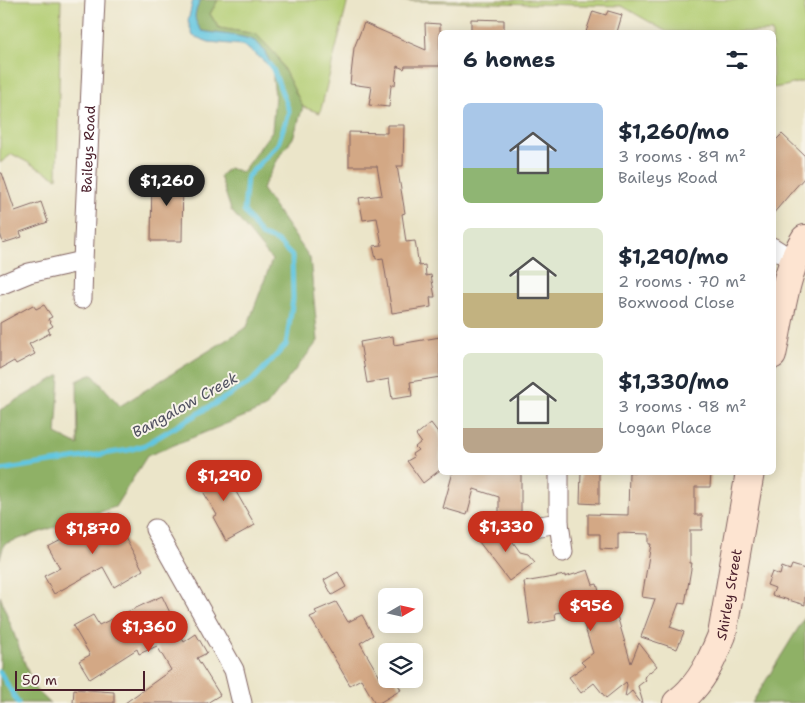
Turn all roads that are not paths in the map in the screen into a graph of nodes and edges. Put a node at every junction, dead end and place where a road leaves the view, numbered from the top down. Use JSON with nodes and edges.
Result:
{"nodes":[{"id":1,"x":95,"y":0,"type":"edge"},
{"id":2,"x":790,"y":249,"type":"edge"},
{"id":3,"x":83,"y":261,"type":"junction"},
{"id":4,"x":0,"y":285,"type":"edge"},
{"id":5,"x":82,"y":299,"type":"dead end"},
{"id":6,"x":776,"y":336,"type":"edge"},
{"id":7,"x":559,"y":475,"type":"edge"},
{"id":8,"x":749,"y":475,"type":"edge"},
{"id":9,"x":559,"y":523,"type":"junction"},
{"id":10,"x":527,"y":528,"type":"dead end"},
{"id":11,"x":155,"y":529,"type":"dead end"},
{"id":12,"x":563,"y":552,"type":"dead end"},
{"id":13,"x":242,"y":703,"type":"edge"},
{"id":14,"x":677,"y":703,"type":"edge"}],
"edges":[{"from":1,"to":3,"type":"street","name":"Baileys Road"},
{"from":2,"to":6,"type":"street"},
{"from":3,"to":4,"type":"street"},
{"from":3,"to":5,"type":"street","name":"Baileys Road"},
{"from":7,"to":9,"type":"street"},
{"from":8,"to":14,"type":"street","name":"Shirley Street"},
{"from":9,"to":10,"type":"street"},
{"from":9,"to":12,"type":"street"},
{"from":11,"to":13,"type":"street"}]}
